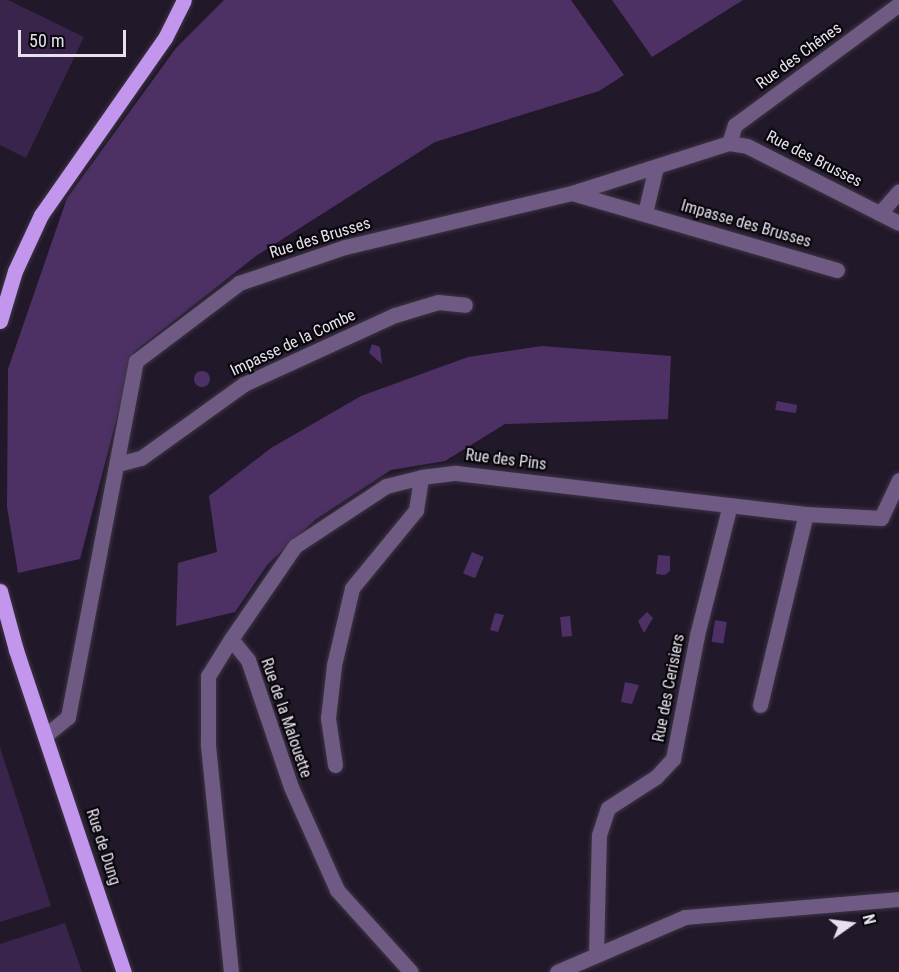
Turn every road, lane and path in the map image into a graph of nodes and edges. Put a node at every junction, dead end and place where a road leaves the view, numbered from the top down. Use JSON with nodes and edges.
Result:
{"nodes":[{"id":1,"x":184,"y":0,"type":"edge"},
{"id":2,"x":899,"y":4,"type":"edge"},
{"id":3,"x":729,"y":143,"type":"junction"},
{"id":4,"x":656,"y":167,"type":"junction"},
{"id":5,"x":899,"y":191,"type":"edge"},
{"id":6,"x":572,"y":193,"type":"junction"},
{"id":7,"x":645,"y":213,"type":"junction"},
{"id":8,"x":880,"y":213,"type":"junction"},
{"id":9,"x":899,"y":223,"type":"edge"},
{"id":10,"x":837,"y":270,"type":"dead end"},
{"id":11,"x":465,"y":305,"type":"dead end"},
{"id":12,"x":0,"y":321,"type":"edge"},
{"id":13,"x":118,"y":464,"type":"junction"},
{"id":14,"x":421,"y":477,"type":"junction"},
{"id":15,"x":899,"y":480,"type":"edge"},
{"id":16,"x":730,"y":505,"type":"junction"},
{"id":17,"x":806,"y":514,"type":"junction"},
{"id":18,"x":0,"y":591,"type":"edge"},
{"id":19,"x":231,"y":639,"type":"junction"},
{"id":20,"x":760,"y":705,"type":"dead end"},
{"id":21,"x":47,"y":734,"type":"junction"},
{"id":22,"x":334,"y":765,"type":"dead end"},
{"id":23,"x":899,"y":899,"type":"edge"},
{"id":24,"x":596,"y":955,"type":"junction"},
{"id":25,"x":124,"y":972,"type":"edge"},
{"id":26,"x":231,"y":972,"type":"edge"},
{"id":27,"x":411,"y":972,"type":"edge"},
{"id":28,"x":557,"y":972,"type":"edge"}],
"edges":[{"from":1,"to":12,"type":"main road"},
{"from":2,"to":3,"type":"street","name":"Rue des Chênes"},
{"from":3,"to":4,"type":"street","name":"Rue des Brusses"},
{"from":3,"to":8,"type":"street","name":"Rue des Brusses"},
{"from":4,"to":6,"type":"street","name":"Rue des Brusses"},
{"from":4,"to":7,"type":"street"},
{"from":5,"to":8,"type":"street"},
{"from":6,"to":7,"type":"street","name":"Impasse des Brusses"},
{"from":6,"to":13,"type":"street","name":"Rue des Brusses"},
{"from":7,"to":10,"type":"street","name":"Impasse des Brusses"},
{"from":8,"to":9,"type":"street","name":"Rue des Brusses"},
{"from":11,"to":13,"type":"street","name":"Impasse de la Combe"},
{"from":13,"to":21,"type":"street","name":"Rue des Brusses"},
{"from":14,"to":16,"type":"street","name":"Rue des Pins"},
{"from":14,"to":19,"type":"street","name":"Rue des Pins"},
{"from":14,"to":22,"type":"street"},
{"from":15,"to":17,"type":"street","name":"Rue des Pins"},
{"from":16,"to":17,"type":"street","name":"Rue des Pins"},
{"from":16,"to":24,"type":"street","name":"Rue des Cerisiers"},
{"from":17,"to":20,"type":"street"},
{"from":18,"to":21,"type":"main road","name":"Rue de Dung"},
{"from":19,"to":26,"type":"street"},
{"from":19,"to":27,"type":"street","name":"Rue de la Malouette"},
{"from":21,"to":25,"type":"main road","name":"Rue de Dung"},
{"from":23,"to":24,"type":"street"},
{"from":24,"to":28,"type":"street"}]}
